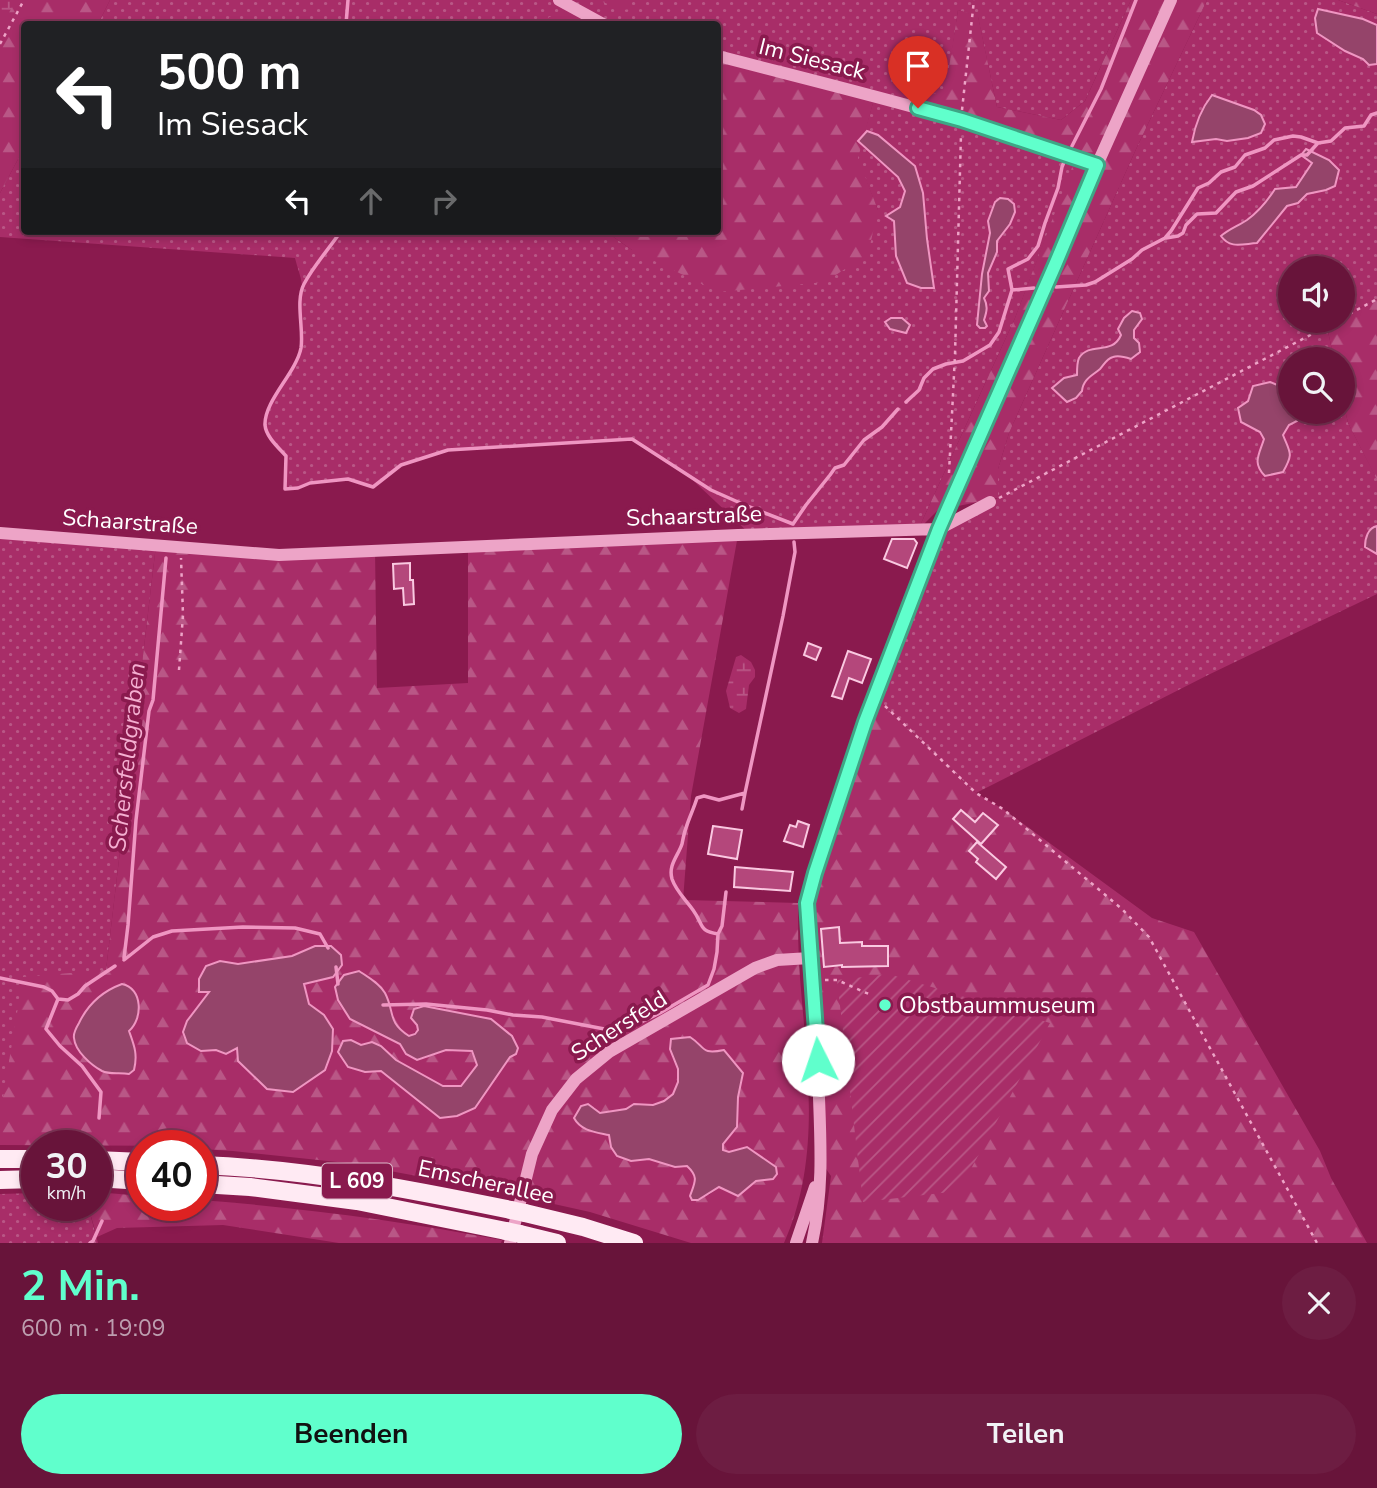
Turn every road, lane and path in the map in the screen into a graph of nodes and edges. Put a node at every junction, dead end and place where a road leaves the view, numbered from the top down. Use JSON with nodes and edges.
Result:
{"nodes":[{"id":1,"x":24,"y":0,"type":"edge"},
{"id":2,"x":559,"y":0,"type":"edge"},
{"id":3,"x":974,"y":0,"type":"edge"},
{"id":4,"x":1171,"y":0,"type":"edge"},
{"id":5,"x":598,"y":21,"type":"edge"},
{"id":6,"x":0,"y":44,"type":"edge"},
{"id":7,"x":721,"y":57,"type":"edge"},
{"id":8,"x":962,"y":120,"type":"junction"},
{"id":9,"x":1097,"y":165,"type":"junction"},
{"id":10,"x":1377,"y":299,"type":"edge"},
{"id":11,"x":1355,"y":311,"type":"edge"},
{"id":12,"x":1313,"y":333,"type":"edge"},
{"id":13,"x":956,"y":489,"type":"junction"},
{"id":14,"x":990,"y":502,"type":"joint"},
{"id":15,"x":939,"y":529,"type":"junction"},
{"id":16,"x":0,"y":533,"type":"edge"},
{"id":17,"x":182,"y":547,"type":"junction"},
{"id":18,"x":179,"y":670,"type":"dead end"},
{"id":19,"x":875,"y":697,"type":"junction"},
{"id":20,"x":810,"y":958,"type":"junction"},
{"id":21,"x":812,"y":979,"type":"junction"},
{"id":22,"x":871,"y":995,"type":"dead end"},
{"id":23,"x":0,"y":1159,"type":"edge"},
{"id":24,"x":21,"y":1159,"type":"edge"},
{"id":25,"x":822,"y":1163,"type":"junction"},
{"id":26,"x":217,"y":1166,"type":"edge"},
{"id":27,"x":21,"y":1179,"type":"edge"},
{"id":28,"x":0,"y":1180,"type":"edge"},
{"id":29,"x":217,"y":1185,"type":"edge"},
{"id":30,"x":512,"y":1236,"type":"edge"},
{"id":31,"x":557,"y":1243,"type":"edge"},
{"id":32,"x":634,"y":1243,"type":"edge"},
{"id":33,"x":796,"y":1243,"type":"edge"},
{"id":34,"x":812,"y":1243,"type":"edge"},
{"id":35,"x":1317,"y":1243,"type":"edge"}],
"edges":[{"from":1,"to":6,"type":"path"},
{"from":2,"to":5,"type":"street"},
{"from":3,"to":8,"type":"path"},
{"from":4,"to":9,"type":"street"},
{"from":7,"to":8,"type":"street","name":"Im Siesack"},
{"from":8,"to":9,"type":"street","name":"Im Siesack"},
{"from":8,"to":13,"type":"path"},
{"from":9,"to":13,"type":"street"},
{"from":10,"to":11,"type":"path"},
{"from":12,"to":14,"type":"path"},
{"from":13,"to":15,"type":"street"},
{"from":14,"to":15,"type":"street","name":"Schaarstraße"},
{"from":15,"to":17,"type":"street","name":"Schaarstraße"},
{"from":15,"to":19,"type":"street"},
{"from":16,"to":17,"type":"street","name":"Schaarstraße"},
{"from":17,"to":18,"type":"path"},
{"from":19,"to":20,"type":"street"},
{"from":19,"to":35,"type":"path"},
{"from":20,"to":21,"type":"street"},
{"from":20,"to":30,"type":"street","name":"Schersfeld"},
{"from":21,"to":22,"type":"path"},
{"from":21,"to":25,"type":"street"},
{"from":23,"to":24,"type":"main road"},
{"from":25,"to":33,"type":"street"},
{"from":25,"to":34,"type":"street"},
{"from":26,"to":32,"type":"main road","name":"Emscherallee","number":"L 609"},
{"from":27,"to":28,"type":"main road"},
{"from":29,"to":30,"type":"main road","name":"Emscherallee","number":"L 609"},
{"from":30,"to":31,"type":"main road","name":"Emscherallee","number":"L 609"}]}
